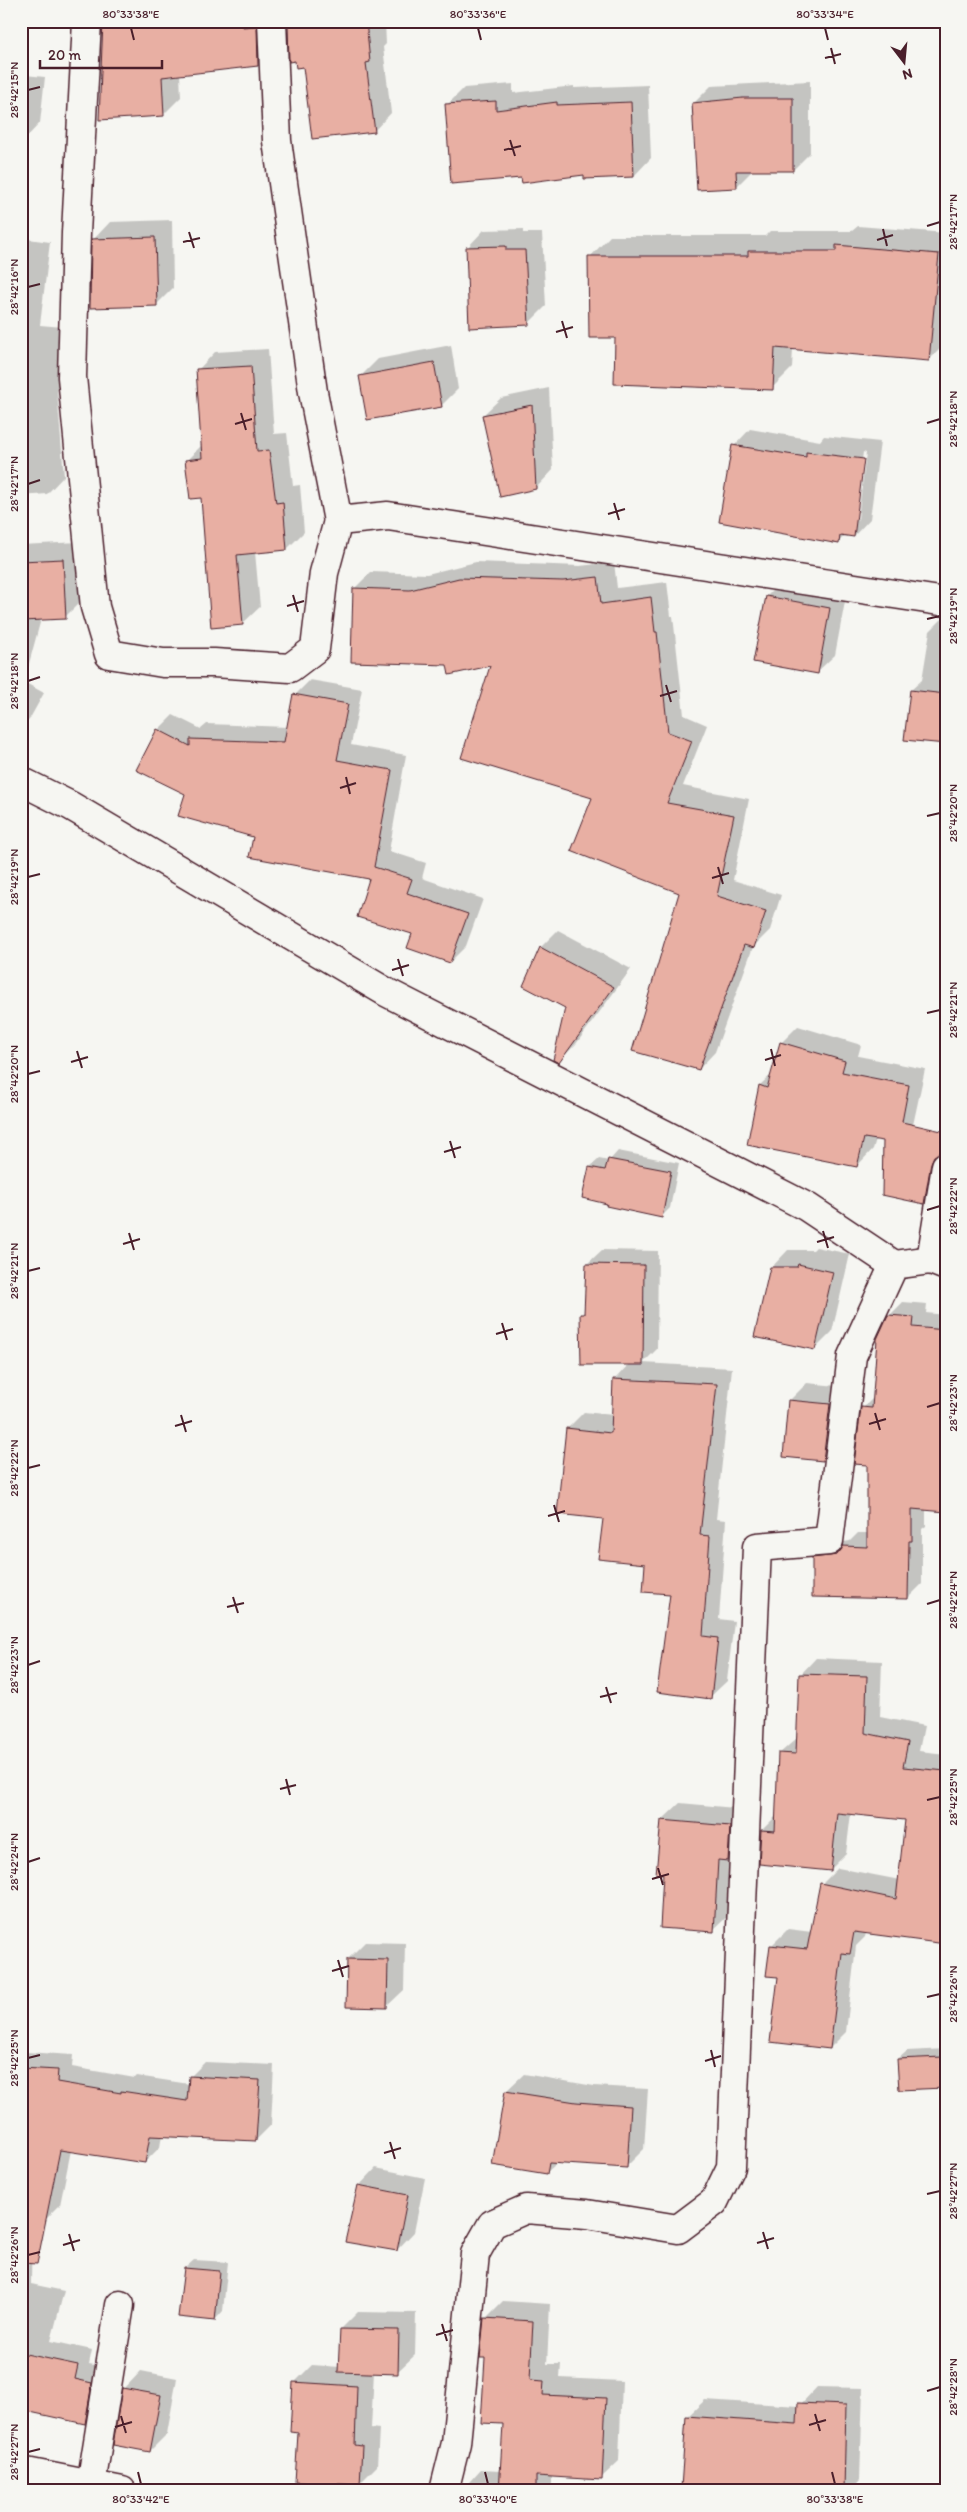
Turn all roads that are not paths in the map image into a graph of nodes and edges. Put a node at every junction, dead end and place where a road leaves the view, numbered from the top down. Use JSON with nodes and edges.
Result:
{"nodes":[{"id":1,"x":87,"y":21,"type":"edge"},
{"id":2,"x":272,"y":21,"type":"edge"},
{"id":3,"x":338,"y":521,"type":"junction"},
{"id":4,"x":946,"y":602,"type":"edge"},
{"id":5,"x":21,"y":781,"type":"edge"},
{"id":6,"x":946,"y":1166,"type":"edge"},
{"id":7,"x":938,"y":1263,"type":"edge"},
{"id":8,"x":894,"y":1265,"type":"junction"},
{"id":9,"x":120,"y":2305,"type":"dead end"},
{"id":10,"x":21,"y":2472,"type":"edge"},
{"id":11,"x":92,"y":2485,"type":"junction"},
{"id":12,"x":122,"y":2491,"type":"edge"},
{"id":13,"x":444,"y":2491,"type":"edge"}],
"edges":[{"from":1,"to":3,"type":"street"},
{"from":2,"to":3,"type":"street"},
{"from":3,"to":4,"type":"street"},
{"from":5,"to":8,"type":"street"},
{"from":6,"to":7,"type":"street"},
{"from":7,"to":8,"type":"street"},
{"from":8,"to":13,"type":"street"},
{"from":9,"to":11,"type":"street"},
{"from":10,"to":11,"type":"street"},
{"from":11,"to":12,"type":"street"}]}
